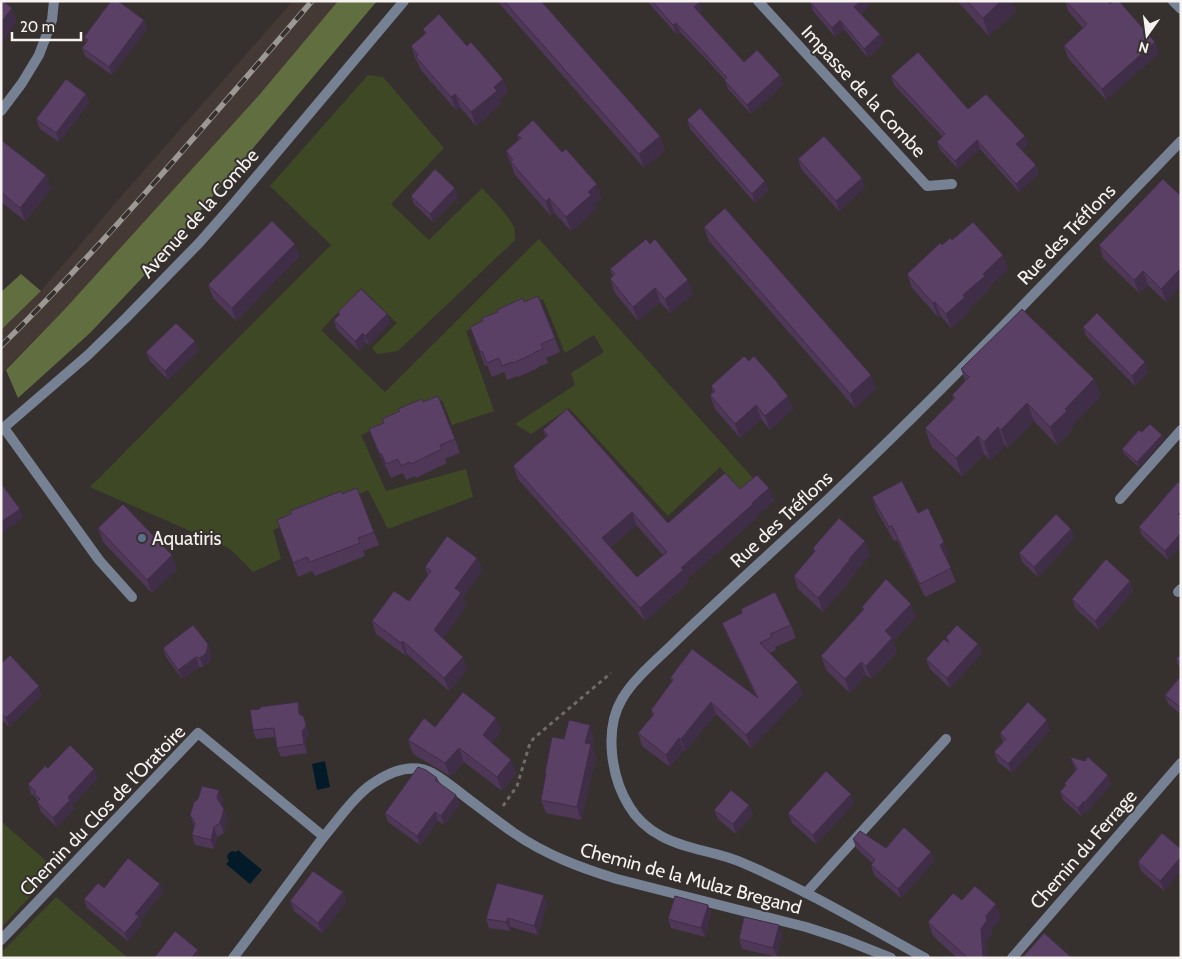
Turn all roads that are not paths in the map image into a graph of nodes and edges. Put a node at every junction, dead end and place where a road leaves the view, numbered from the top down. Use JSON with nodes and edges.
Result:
{"nodes":[{"id":1,"x":54,"y":1,"type":"edge"},
{"id":2,"x":404,"y":1,"type":"edge"},
{"id":3,"x":758,"y":1,"type":"edge"},
{"id":4,"x":1173,"y":1,"type":"edge"},
{"id":5,"x":1181,"y":9,"type":"edge"},
{"id":6,"x":1,"y":112,"type":"edge"},
{"id":7,"x":1181,"y":141,"type":"edge"},
{"id":8,"x":952,"y":184,"type":"dead end"},
{"id":9,"x":3,"y":429,"type":"edge"},
{"id":10,"x":1181,"y":430,"type":"edge"},
{"id":11,"x":1120,"y":499,"type":"dead end"},
{"id":12,"x":132,"y":597,"type":"dead end"},
{"id":13,"x":946,"y":739,"type":"dead end"},
{"id":14,"x":1181,"y":763,"type":"edge"},
{"id":15,"x":323,"y":836,"type":"junction"},
{"id":16,"x":806,"y":893,"type":"junction"},
{"id":17,"x":1,"y":940,"type":"edge"},
{"id":18,"x":232,"y":958,"type":"edge"},
{"id":19,"x":891,"y":958,"type":"edge"},
{"id":20,"x":925,"y":958,"type":"edge"},
{"id":21,"x":1012,"y":958,"type":"edge"}],
"edges":[{"from":1,"to":6,"type":"street"},
{"from":2,"to":9,"type":"street","name":"Avenue de la Combe"},
{"from":3,"to":8,"type":"street","name":"Impasse de la Combe"},
{"from":4,"to":5,"type":"street"},
{"from":7,"to":16,"type":"street","name":"Rue des Tréflons"},
{"from":9,"to":12,"type":"street"},
{"from":10,"to":11,"type":"street"},
{"from":13,"to":16,"type":"street"},
{"from":14,"to":21,"type":"street","name":"Chemin du Ferrage"},
{"from":15,"to":17,"type":"street","name":"Chemin du Clos de l'Oratoire"},
{"from":15,"to":18,"type":"street","name":"Chemin de la Mulaz Bregand"},
{"from":15,"to":19,"type":"street","name":"Chemin de la Mulaz Bregand"},
{"from":16,"to":20,"type":"street","name":"Rue des Tréflons"}]}
